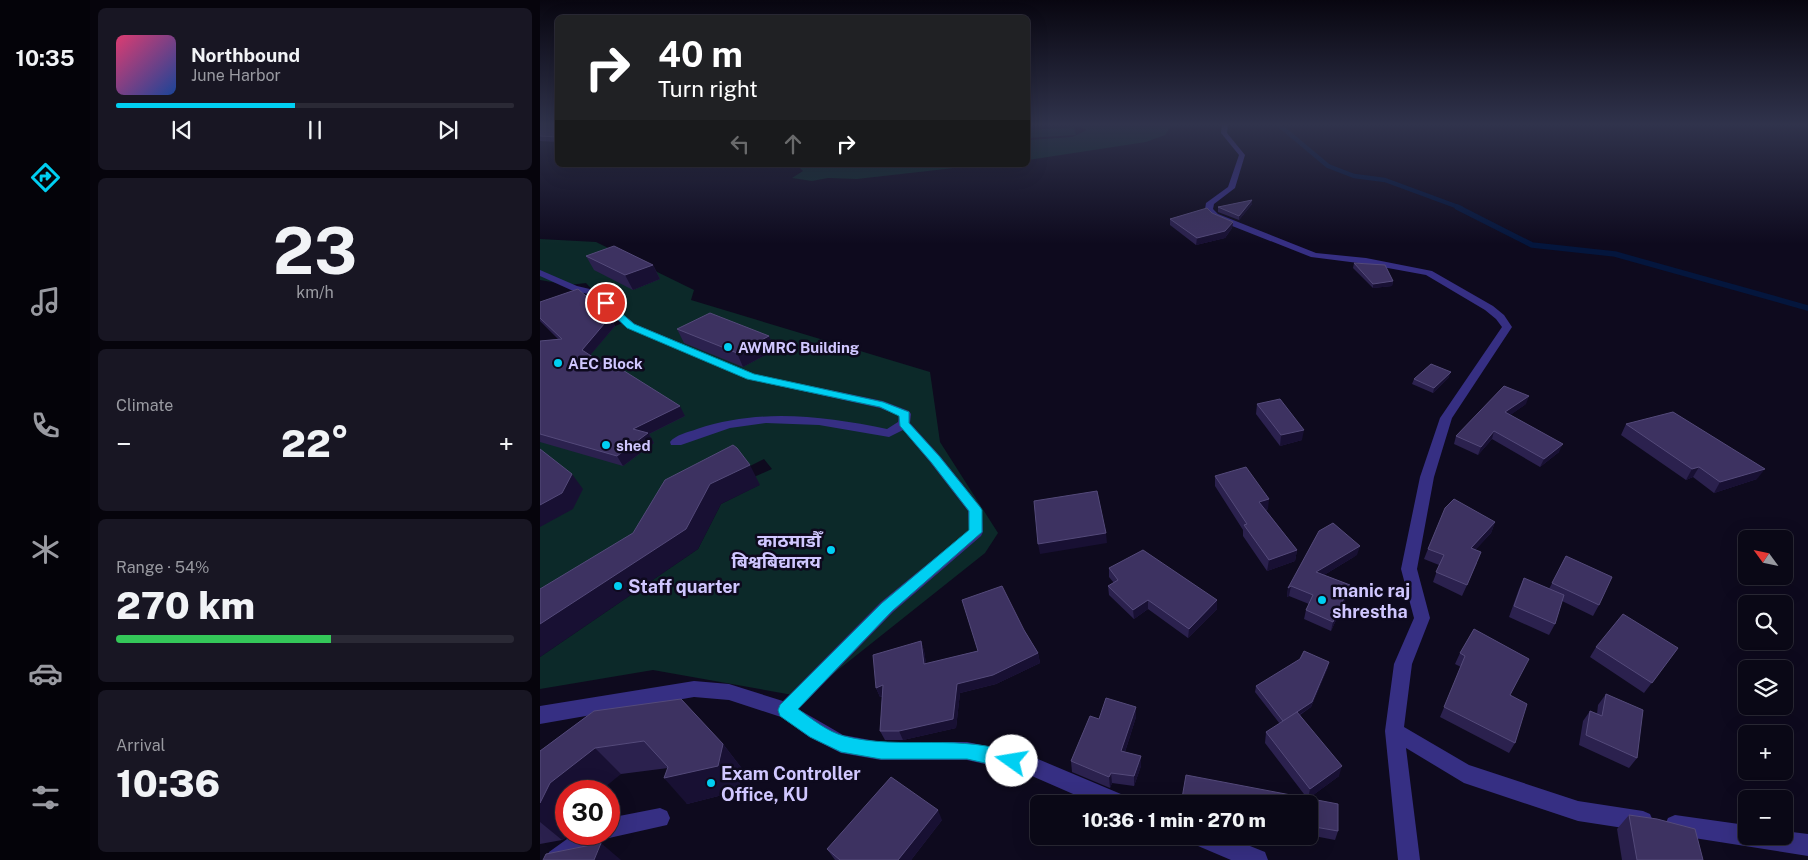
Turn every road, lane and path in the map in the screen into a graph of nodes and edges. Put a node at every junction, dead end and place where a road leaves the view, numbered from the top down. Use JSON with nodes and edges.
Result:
{"nodes":[{"id":1,"x":1239,"y":164,"type":"edge"},
{"id":2,"x":540,"y":273,"type":"edge"},
{"id":3,"x":904,"y":424,"type":"junction"},
{"id":4,"x":676,"y":442,"type":"dead end"},
{"id":5,"x":786,"y":710,"type":"junction"},
{"id":6,"x":540,"y":715,"type":"edge"},
{"id":7,"x":1394,"y":731,"type":"junction"},
{"id":8,"x":1100,"y":795,"type":"edge"},
{"id":9,"x":660,"y":818,"type":"dead end"},
{"id":10,"x":620,"y":826,"type":"edge"},
{"id":11,"x":1738,"y":835,"type":"edge"},
{"id":12,"x":1793,"y":843,"type":"edge"},
{"id":13,"x":577,"y":845,"type":"edge"},
{"id":14,"x":1220,"y":845,"type":"edge"},
{"id":15,"x":1808,"y":845,"type":"edge"},
{"id":16,"x":557,"y":860,"type":"edge"},
{"id":17,"x":1257,"y":860,"type":"edge"},
{"id":18,"x":1409,"y":860,"type":"edge"}],
"edges":[{"from":1,"to":7,"type":"street"},
{"from":2,"to":3,"type":"street"},
{"from":3,"to":4,"type":"street"},
{"from":3,"to":5,"type":"street"},
{"from":5,"to":6,"type":"street"},
{"from":5,"to":8,"type":"street"},
{"from":7,"to":11,"type":"street"},
{"from":7,"to":18,"type":"street"},
{"from":9,"to":10,"type":"street"},
{"from":12,"to":15,"type":"street"},
{"from":13,"to":16,"type":"street"},
{"from":14,"to":17,"type":"street"}]}
